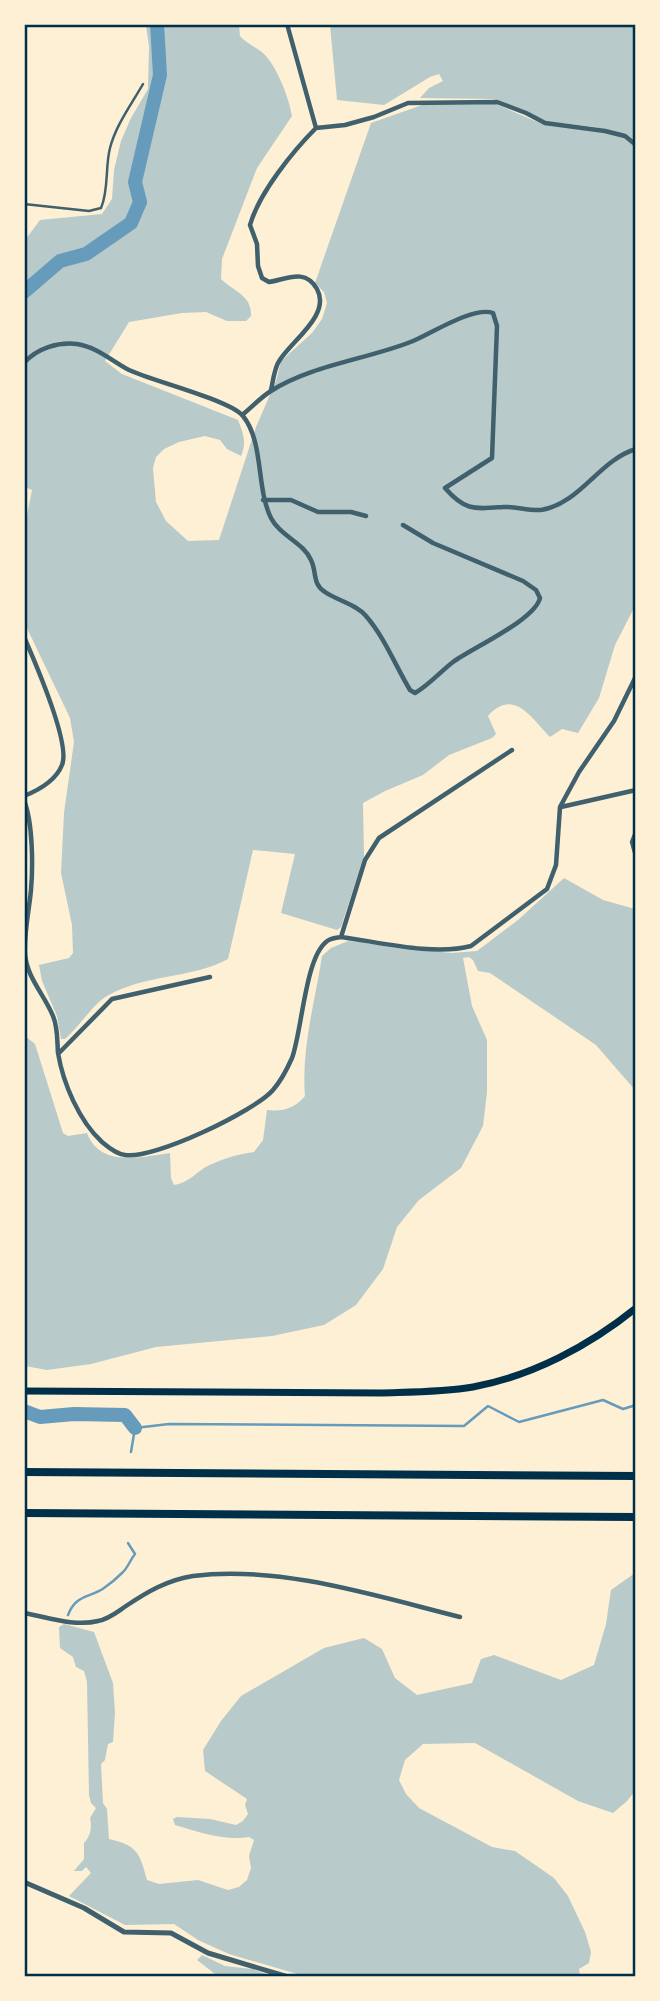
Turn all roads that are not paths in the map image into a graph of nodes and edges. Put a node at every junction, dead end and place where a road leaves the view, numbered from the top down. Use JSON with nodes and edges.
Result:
{"nodes":[{"id":1,"x":287,"y":24,"type":"edge"},
{"id":2,"x":143,"y":84,"type":"dead end"},
{"id":3,"x":316,"y":128,"type":"junction"},
{"id":4,"x":635,"y":145,"type":"edge"},
{"id":5,"x":24,"y":204,"type":"edge"},
{"id":6,"x":24,"y":363,"type":"edge"},
{"id":7,"x":271,"y":390,"type":"junction"},
{"id":8,"x":242,"y":415,"type":"junction"},
{"id":9,"x":635,"y":449,"type":"edge"},
{"id":10,"x":263,"y":500,"type":"junction"},
{"id":11,"x":366,"y":516,"type":"dead end"},
{"id":12,"x":403,"y":525,"type":"dead end"},
{"id":13,"x":25,"y":639,"type":"edge"},
{"id":14,"x":635,"y":676,"type":"edge"},
{"id":15,"x":512,"y":750,"type":"dead end"},
{"id":16,"x":635,"y":789,"type":"edge"},
{"id":17,"x":24,"y":798,"type":"edge"},
{"id":18,"x":560,"y":807,"type":"junction"},
{"id":19,"x":635,"y":832,"type":"edge"},
{"id":20,"x":635,"y":856,"type":"edge"},
{"id":21,"x":341,"y":937,"type":"junction"},
{"id":22,"x":210,"y":977,"type":"dead end"},
{"id":23,"x":59,"y":1053,"type":"junction"},
{"id":24,"x":635,"y":1308,"type":"edge"},
{"id":25,"x":24,"y":1391,"type":"edge"},
{"id":26,"x":24,"y":1472,"type":"edge"},
{"id":27,"x":635,"y":1476,"type":"edge"},
{"id":28,"x":24,"y":1513,"type":"edge"},
{"id":29,"x":635,"y":1517,"type":"edge"},
{"id":30,"x":24,"y":1613,"type":"edge"},
{"id":31,"x":460,"y":1618,"type":"dead end"},
{"id":32,"x":24,"y":1882,"type":"edge"},
{"id":33,"x":285,"y":1976,"type":"edge"}],
"edges":[{"from":1,"to":3,"type":"street"},
{"from":2,"to":5,"type":"lane"},
{"from":3,"to":4,"type":"street"},
{"from":3,"to":7,"type":"street"},
{"from":6,"to":8,"type":"street"},
{"from":7,"to":8,"type":"street"},
{"from":7,"to":9,"type":"street"},
{"from":8,"to":10,"type":"street"},
{"from":10,"to":11,"type":"street"},
{"from":10,"to":12,"type":"street"},
{"from":13,"to":17,"type":"street"},
{"from":14,"to":18,"type":"street"},
{"from":15,"to":21,"type":"street"},
{"from":16,"to":18,"type":"street"},
{"from":17,"to":23,"type":"street"},
{"from":18,"to":21,"type":"street"},
{"from":19,"to":20,"type":"street"},
{"from":21,"to":23,"type":"street"},
{"from":22,"to":23,"type":"street"},
{"from":24,"to":25,"type":"main road"},
{"from":26,"to":27,"type":"highway"},
{"from":28,"to":29,"type":"highway"},
{"from":30,"to":31,"type":"street"},
{"from":32,"to":33,"type":"street"}]}
